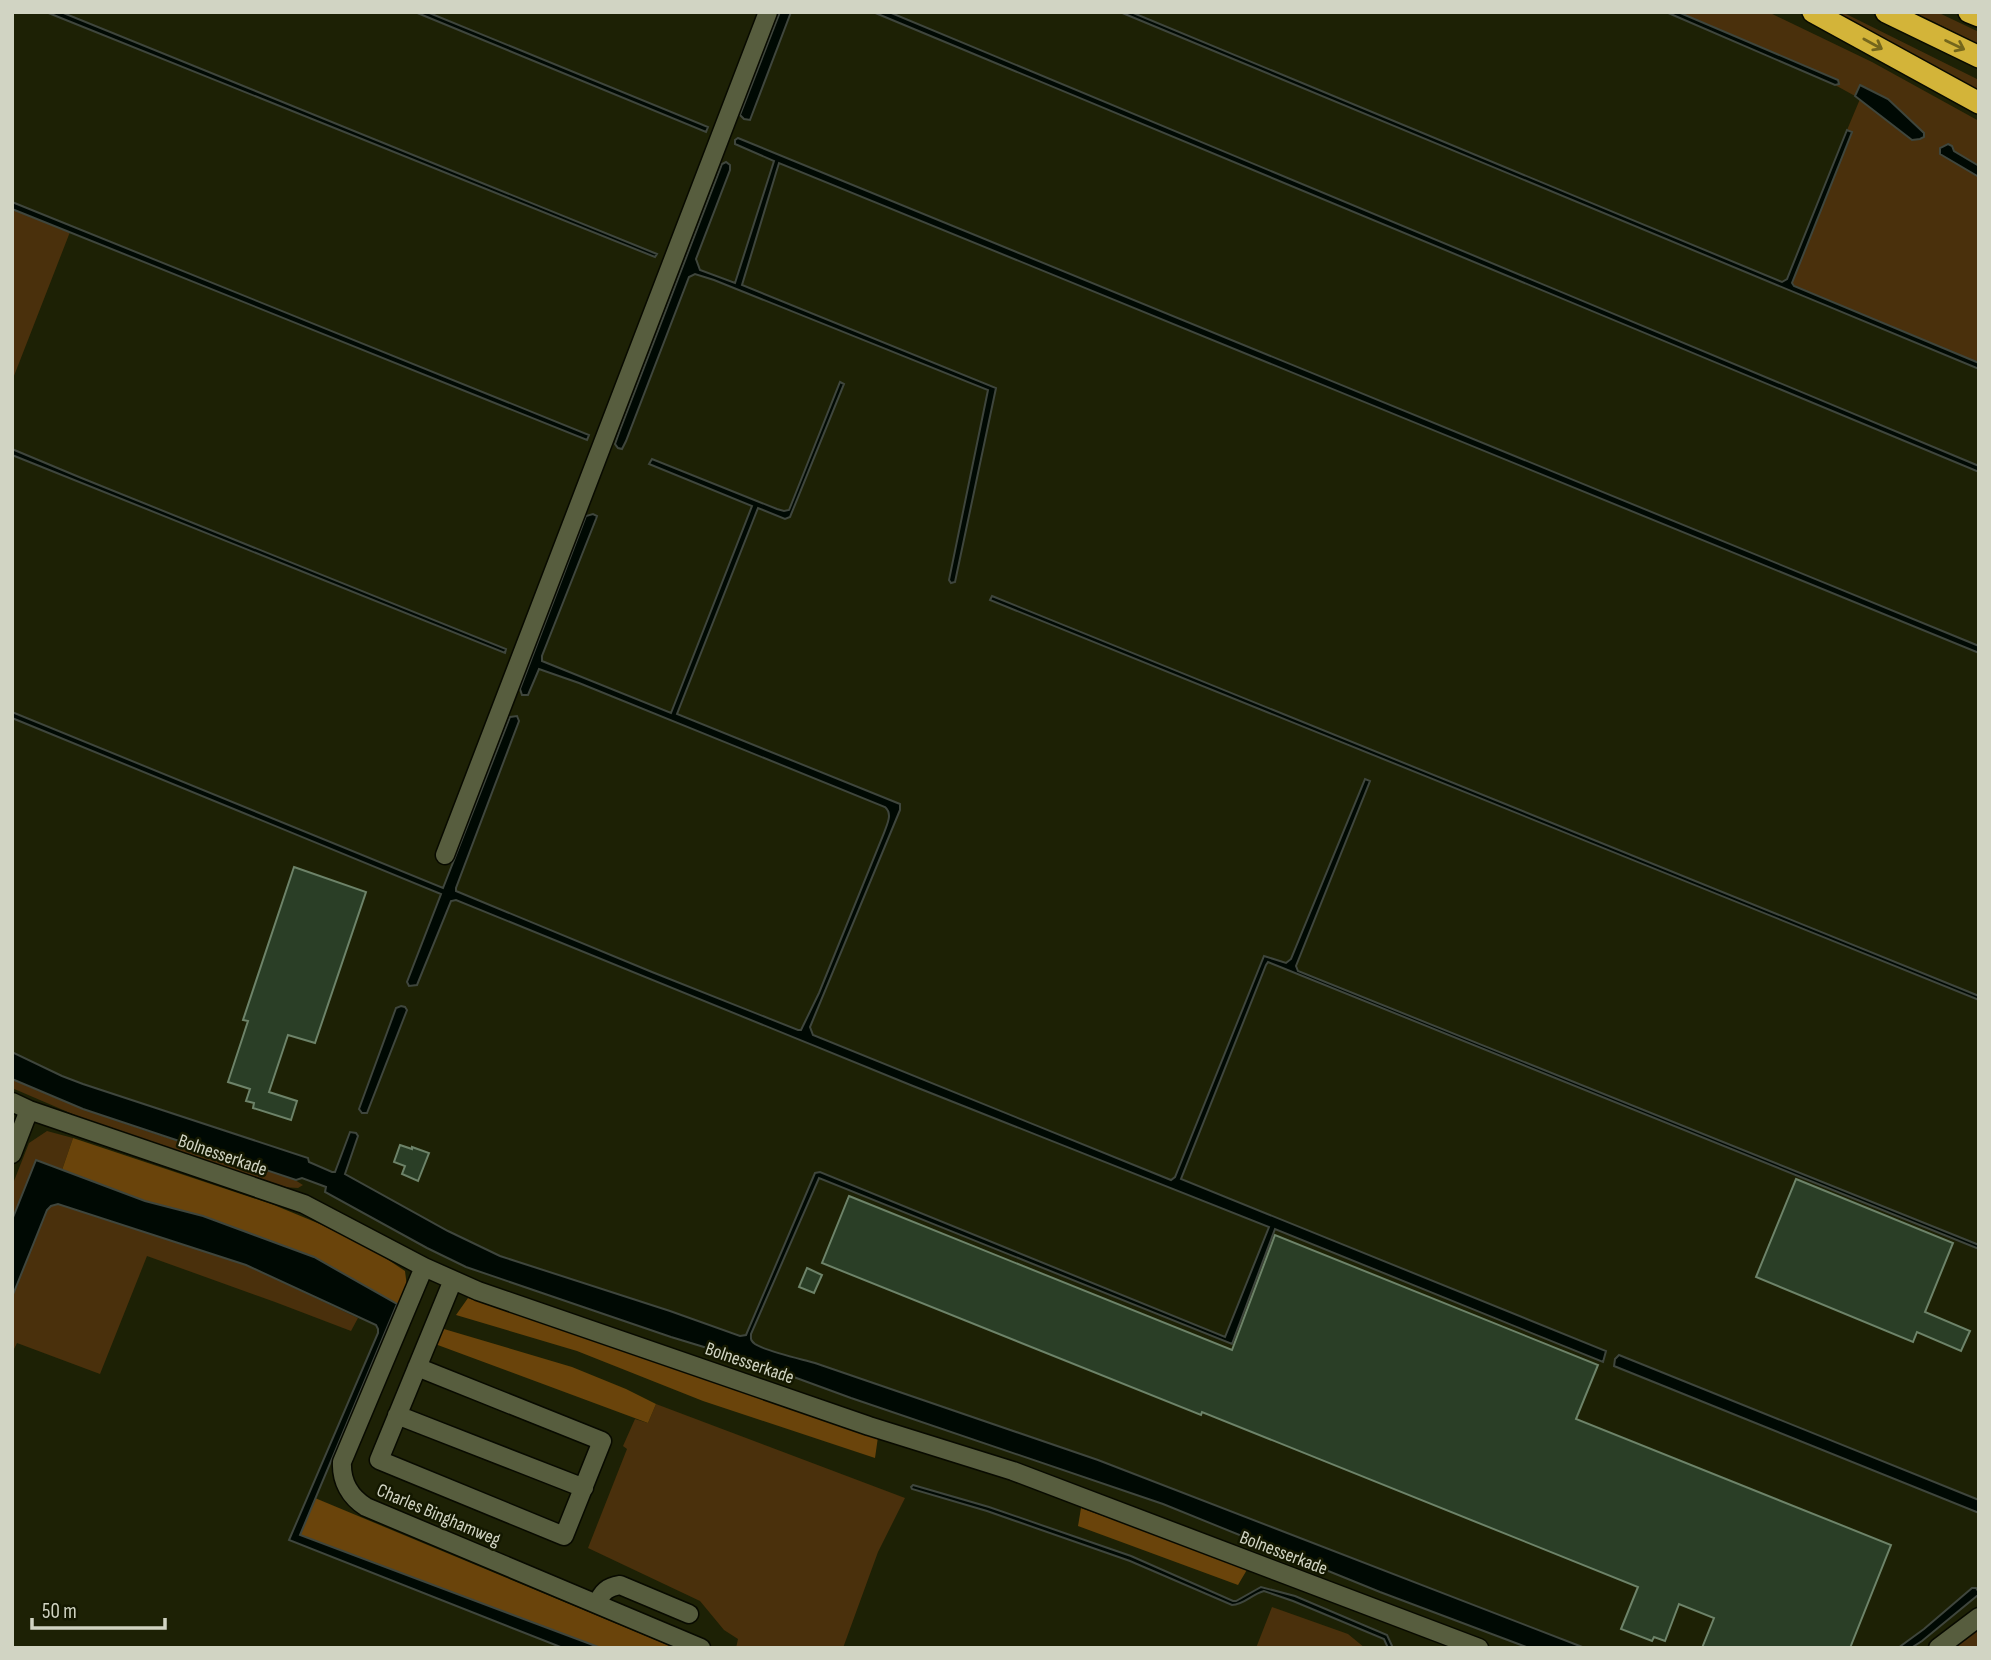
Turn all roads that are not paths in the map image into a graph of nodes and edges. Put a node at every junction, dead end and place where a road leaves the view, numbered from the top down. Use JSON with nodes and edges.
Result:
{"nodes":[{"id":1,"x":768,"y":12,"type":"edge"},
{"id":2,"x":1813,"y":12,"type":"edge"},
{"id":3,"x":1886,"y":12,"type":"edge"},
{"id":4,"x":1969,"y":12,"type":"edge"},
{"id":5,"x":1979,"y":16,"type":"edge"},
{"id":6,"x":1979,"y":57,"type":"edge"},
{"id":7,"x":1979,"y":103,"type":"edge"},
{"id":8,"x":445,"y":855,"type":"dead end"},
{"id":9,"x":12,"y":1102,"type":"edge"},
{"id":10,"x":29,"y":1110,"type":"junction"},
{"id":11,"x":12,"y":1154,"type":"edge"},
{"id":12,"x":424,"y":1267,"type":"junction"},
{"id":13,"x":453,"y":1280,"type":"junction"},
{"id":14,"x":417,"y":1367,"type":"junction"},
{"id":15,"x":397,"y":1415,"type":"junction"},
{"id":16,"x":584,"y":1488,"type":"junction"},
{"id":17,"x":597,"y":1604,"type":"junction"},
{"id":18,"x":689,"y":1614,"type":"dead end"},
{"id":19,"x":1979,"y":1617,"type":"edge"},
{"id":20,"x":701,"y":1648,"type":"edge"},
{"id":21,"x":1479,"y":1648,"type":"edge"},
{"id":22,"x":1938,"y":1648,"type":"edge"}],
"edges":[{"from":1,"to":8,"type":"street"},
{"from":2,"to":7,"type":"highway","one_way":true},
{"from":3,"to":6,"type":"highway","one_way":true},
{"from":4,"to":5,"type":"highway"},
{"from":9,"to":10,"type":"street","name":"Bolnesserkade"},
{"from":10,"to":11,"type":"street"},
{"from":10,"to":12,"type":"street","name":"Bolnesserkade"},
{"from":12,"to":13,"type":"street","name":"Bolnesserkade"},
{"from":12,"to":17,"type":"street","name":"Charles Binghamweg"},
{"from":13,"to":14,"type":"street"},
{"from":13,"to":21,"type":"street","name":"Bolnesserkade"},
{"from":14,"to":15,"type":"street"},
{"from":14,"to":16,"type":"street"},
{"from":15,"to":16,"type":"street"},
{"from":15,"to":16,"type":"street"},
{"from":17,"to":18,"type":"street"},
{"from":17,"to":20,"type":"street","name":"Charles Binghamweg"},
{"from":19,"to":22,"type":"street"}]}
